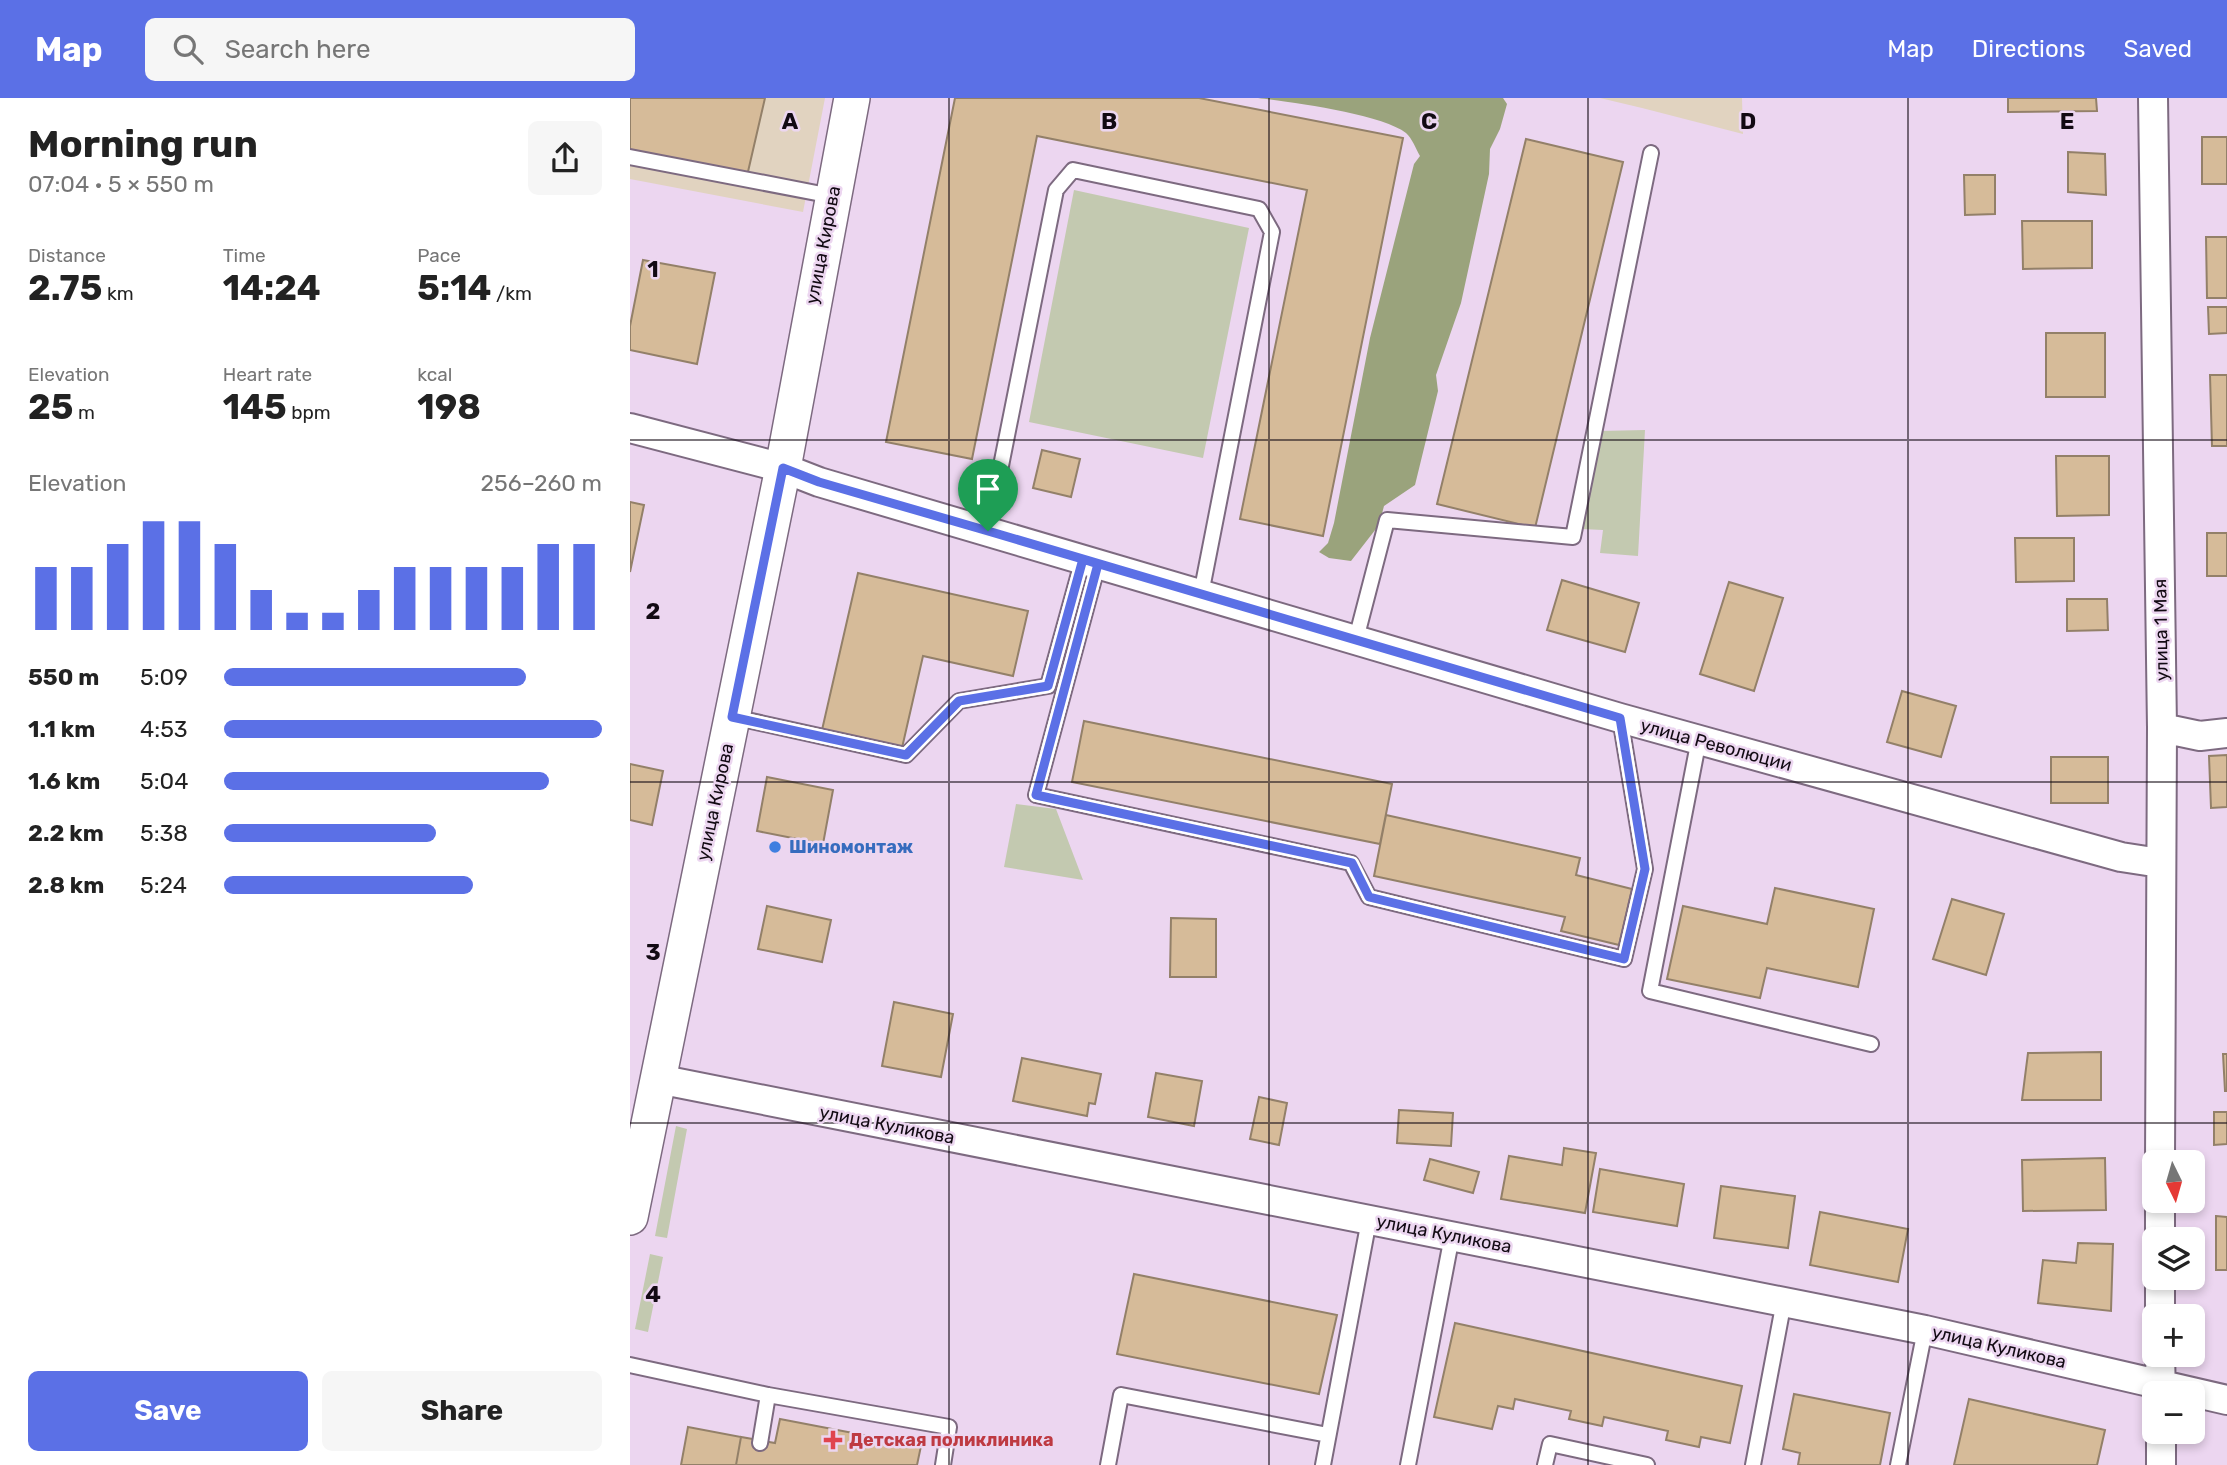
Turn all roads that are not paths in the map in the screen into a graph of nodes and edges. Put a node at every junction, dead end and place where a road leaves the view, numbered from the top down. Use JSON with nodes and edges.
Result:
{"nodes":[{"id":1,"x":852,"y":98,"type":"edge"},
{"id":2,"x":2153,"y":98,"type":"edge"},
{"id":3,"x":1651,"y":152,"type":"dead end"},
{"id":4,"x":630,"y":157,"type":"edge"},
{"id":5,"x":832,"y":196,"type":"junction"},
{"id":6,"x":630,"y":428,"type":"edge"},
{"id":7,"x":783,"y":468,"type":"junction"},
{"id":8,"x":988,"y":531,"type":"junction"},
{"id":9,"x":1090,"y":561,"type":"junction"},
{"id":10,"x":1201,"y":594,"type":"junction"},
{"id":11,"x":1356,"y":639,"type":"junction"},
{"id":12,"x":732,"y":717,"type":"junction"},
{"id":13,"x":1620,"y":718,"type":"junction"},
{"id":14,"x":2162,"y":728,"type":"junction"},
{"id":15,"x":2227,"y":733,"type":"edge"},
{"id":16,"x":1699,"y":739,"type":"junction"},
{"id":17,"x":2160,"y":863,"type":"junction"},
{"id":18,"x":1871,"y":1044,"type":"dead end"},
{"id":19,"x":658,"y":1080,"type":"junction"},
{"id":20,"x":2160,"y":1150,"type":"edge"},
{"id":21,"x":630,"y":1217,"type":"edge"},
{"id":22,"x":1369,"y":1220,"type":"junction"},
{"id":23,"x":1452,"y":1236,"type":"junction"},
{"id":24,"x":1784,"y":1301,"type":"junction"},
{"id":25,"x":1925,"y":1330,"type":"junction"},
{"id":26,"x":630,"y":1365,"type":"edge"},
{"id":27,"x":2142,"y":1384,"type":"edge"},
{"id":28,"x":768,"y":1395,"type":"junction"},
{"id":29,"x":2205,"y":1396,"type":"edge"},
{"id":30,"x":2227,"y":1400,"type":"edge"},
{"id":31,"x":1328,"y":1435,"type":"junction"},
{"id":32,"x":760,"y":1443,"type":"dead end"},
{"id":33,"x":2161,"y":1444,"type":"edge"},
{"id":34,"x":943,"y":1465,"type":"edge"},
{"id":35,"x":1108,"y":1465,"type":"edge"},
{"id":36,"x":1322,"y":1465,"type":"edge"},
{"id":37,"x":1408,"y":1465,"type":"edge"},
{"id":38,"x":1545,"y":1465,"type":"edge"},
{"id":39,"x":1647,"y":1465,"type":"edge"},
{"id":40,"x":1753,"y":1465,"type":"edge"},
{"id":41,"x":1898,"y":1465,"type":"edge"},
{"id":42,"x":2161,"y":1465,"type":"edge"}],
"edges":[{"from":1,"to":5,"type":"street","name":"улица Кирова"},
{"from":2,"to":14,"type":"street","name":"улица 1 Мая"},
{"from":3,"to":11,"type":"lane"},
{"from":4,"to":5,"type":"lane"},
{"from":5,"to":7,"type":"street","name":"улица Кирова"},
{"from":6,"to":7,"type":"street","name":"улица Революции"},
{"from":7,"to":8,"type":"street","name":"улица Революции"},
{"from":7,"to":12,"type":"street","name":"улица Кирова"},
{"from":8,"to":9,"type":"street","name":"улица Революции"},
{"from":8,"to":10,"type":"lane"},
{"from":9,"to":10,"type":"street","name":"улица Революции"},
{"from":9,"to":12,"type":"lane"},
{"from":9,"to":13,"type":"lane"},
{"from":10,"to":11,"type":"street","name":"улица Революции"},
{"from":11,"to":13,"type":"street","name":"улица Революции"},
{"from":12,"to":19,"type":"street","name":"улица Кирова"},
{"from":13,"to":16,"type":"street","name":"улица Революции"},
{"from":14,"to":15,"type":"street"},
{"from":14,"to":17,"type":"street","name":"улица 1 Мая"},
{"from":16,"to":17,"type":"street","name":"улица Революции"},
{"from":16,"to":18,"type":"lane"},
{"from":17,"to":20,"type":"street","name":"улица 1 Мая"},
{"from":19,"to":21,"type":"street","name":"улица Кирова"},
{"from":19,"to":22,"type":"street","name":"улица Куликова"},
{"from":22,"to":23,"type":"street","name":"улица Куликова"},
{"from":22,"to":31,"type":"lane"},
{"from":23,"to":24,"type":"street","name":"улица Куликова"},
{"from":23,"to":37,"type":"lane"},
{"from":24,"to":25,"type":"street","name":"улица Куликова"},
{"from":24,"to":40,"type":"lane"},
{"from":25,"to":27,"type":"street","name":"улица Куликова"},
{"from":25,"to":41,"type":"lane"},
{"from":26,"to":28,"type":"lane"},
{"from":28,"to":32,"type":"lane"},
{"from":28,"to":34,"type":"lane"},
{"from":29,"to":30,"type":"street","name":"улица Куликова"},
{"from":31,"to":35,"type":"lane"},
{"from":31,"to":36,"type":"lane"},
{"from":33,"to":42,"type":"street"},
{"from":38,"to":39,"type":"lane"}]}
